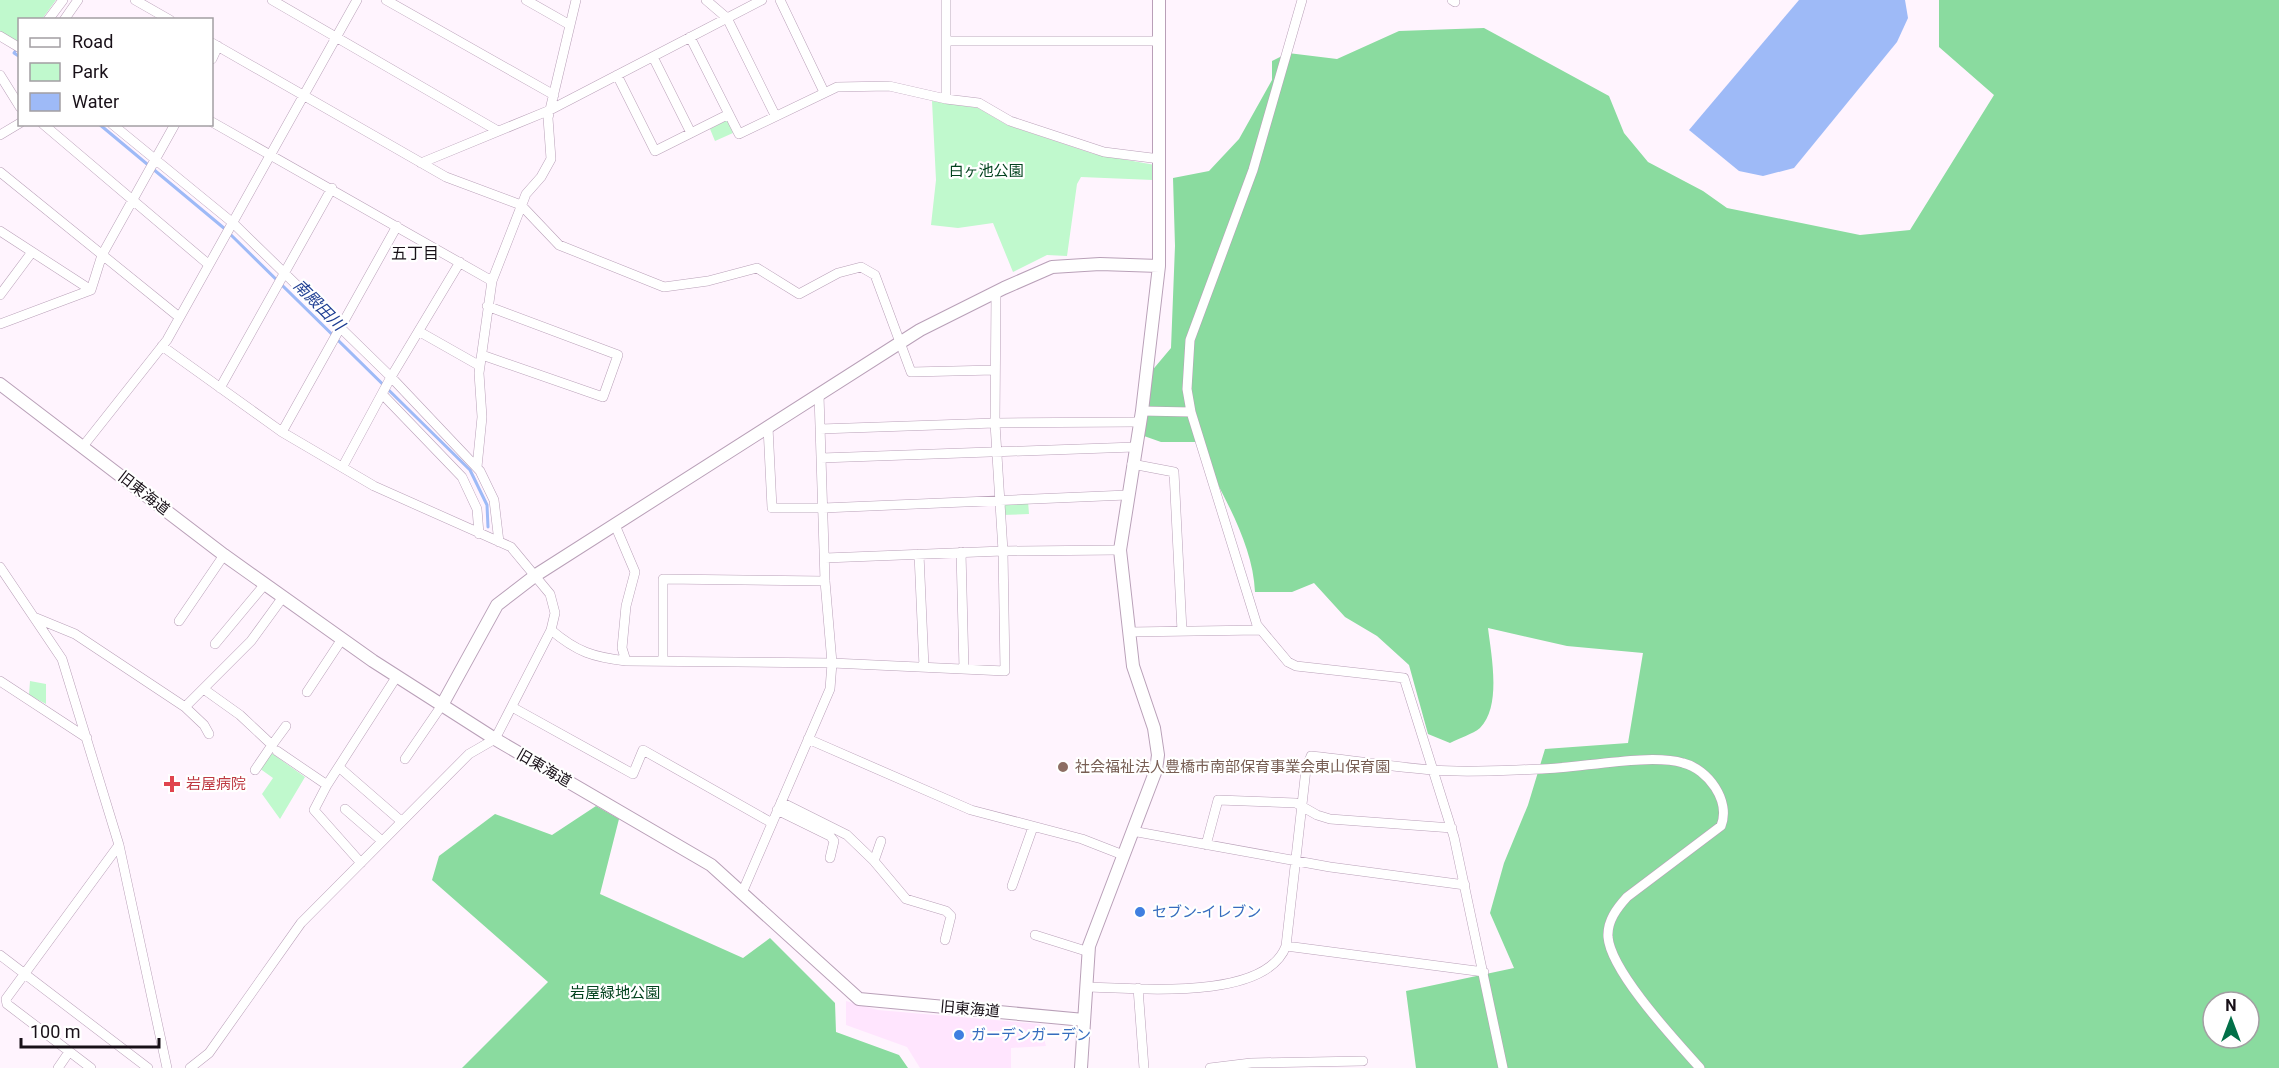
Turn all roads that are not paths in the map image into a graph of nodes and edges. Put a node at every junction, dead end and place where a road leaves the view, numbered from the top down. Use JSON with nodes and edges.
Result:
{"nodes":[{"id":1,"x":63,"y":0,"type":"edge"},
{"id":2,"x":78,"y":0,"type":"edge"},
{"id":3,"x":135,"y":0,"type":"edge"},
{"id":4,"x":272,"y":0,"type":"edge"},
{"id":5,"x":357,"y":0,"type":"edge"},
{"id":6,"x":386,"y":0,"type":"edge"},
{"id":7,"x":526,"y":0,"type":"edge"},
{"id":8,"x":576,"y":0,"type":"edge"},
{"id":9,"x":706,"y":0,"type":"edge"},
{"id":10,"x":762,"y":0,"type":"edge"},
{"id":11,"x":780,"y":0,"type":"edge"},
{"id":12,"x":946,"y":0,"type":"edge"},
{"id":13,"x":1159,"y":0,"type":"edge"},
{"id":14,"x":1302,"y":0,"type":"edge"},
{"id":15,"x":50,"y":18,"type":"edge"},
{"id":16,"x":65,"y":18,"type":"edge"},
{"id":17,"x":166,"y":18,"type":"edge"},
{"id":18,"x":727,"y":18,"type":"junction"},
{"id":19,"x":570,"y":25,"type":"junction"},
{"id":20,"x":0,"y":36,"type":"edge"},
{"id":21,"x":337,"y":36,"type":"junction"},
{"id":22,"x":690,"y":38,"type":"junction"},
{"id":23,"x":946,"y":41,"type":"junction"},
{"id":24,"x":1160,"y":41,"type":"junction"},
{"id":25,"x":215,"y":44,"type":"edge"},
{"id":26,"x":18,"y":47,"type":"edge"},
{"id":27,"x":653,"y":57,"type":"junction"},
{"id":28,"x":0,"y":75,"type":"edge"},
{"id":29,"x":616,"y":75,"type":"junction"},
{"id":30,"x":824,"y":92,"type":"junction"},
{"id":31,"x":304,"y":94,"type":"junction"},
{"id":32,"x":554,"y":95,"type":"junction"},
{"id":33,"x":946,"y":99,"type":"junction"},
{"id":34,"x":18,"y":104,"type":"edge"},
{"id":35,"x":550,"y":110,"type":"junction"},
{"id":36,"x":729,"y":114,"type":"junction"},
{"id":37,"x":775,"y":115,"type":"junction"},
{"id":38,"x":213,"y":123,"type":"edge"},
{"id":39,"x":18,"y":124,"type":"edge"},
{"id":40,"x":45,"y":126,"type":"edge"},
{"id":41,"x":114,"y":126,"type":"edge"},
{"id":42,"x":174,"y":126,"type":"edge"},
{"id":43,"x":498,"y":131,"type":"junction"},
{"id":44,"x":691,"y":133,"type":"junction"},
{"id":45,"x":0,"y":135,"type":"edge"},
{"id":46,"x":270,"y":153,"type":"junction"},
{"id":47,"x":1160,"y":159,"type":"junction"},
{"id":48,"x":421,"y":163,"type":"junction"},
{"id":49,"x":151,"y":164,"type":"junction"},
{"id":50,"x":0,"y":172,"type":"edge"},
{"id":51,"x":332,"y":188,"type":"junction"},
{"id":52,"x":131,"y":202,"type":"junction"},
{"id":53,"x":521,"y":205,"type":"junction"},
{"id":54,"x":397,"y":226,"type":"junction"},
{"id":55,"x":230,"y":228,"type":"junction"},
{"id":56,"x":0,"y":231,"type":"edge"},
{"id":57,"x":33,"y":252,"type":"junction"},
{"id":58,"x":102,"y":255,"type":"junction"},
{"id":59,"x":459,"y":262,"type":"junction"},
{"id":60,"x":208,"y":264,"type":"junction"},
{"id":61,"x":1159,"y":266,"type":"junction"},
{"id":62,"x":280,"y":278,"type":"junction"},
{"id":63,"x":492,"y":280,"type":"junction"},
{"id":64,"x":91,"y":290,"type":"junction"},
{"id":65,"x":996,"y":292,"type":"junction"},
{"id":66,"x":0,"y":295,"type":"edge"},
{"id":67,"x":487,"y":306,"type":"junction"},
{"id":68,"x":179,"y":317,"type":"junction"},
{"id":69,"x":0,"y":324,"type":"edge"},
{"id":70,"x":420,"y":332,"type":"junction"},
{"id":71,"x":336,"y":333,"type":"junction"},
{"id":72,"x":899,"y":344,"type":"junction"},
{"id":73,"x":162,"y":346,"type":"junction"},
{"id":74,"x":482,"y":355,"type":"junction"},
{"id":75,"x":480,"y":366,"type":"junction"},
{"id":76,"x":995,"y":370,"type":"junction"},
{"id":77,"x":390,"y":379,"type":"junction"},
{"id":78,"x":0,"y":384,"type":"edge"},
{"id":79,"x":220,"y":388,"type":"junction"},
{"id":80,"x":383,"y":393,"type":"junction"},
{"id":81,"x":819,"y":395,"type":"junction"},
{"id":82,"x":1191,"y":412,"type":"junction"},
{"id":83,"x":1141,"y":417,"type":"junction"},
{"id":84,"x":995,"y":423,"type":"junction"},
{"id":85,"x":768,"y":427,"type":"junction"},
{"id":86,"x":820,"y":429,"type":"junction"},
{"id":87,"x":282,"y":432,"type":"junction"},
{"id":88,"x":84,"y":446,"type":"junction"},
{"id":89,"x":1135,"y":447,"type":"junction"},
{"id":90,"x":996,"y":451,"type":"junction"},
{"id":91,"x":821,"y":458,"type":"junction"},
{"id":92,"x":1132,"y":464,"type":"junction"},
{"id":93,"x":343,"y":465,"type":"junction"},
{"id":94,"x":477,"y":467,"type":"junction"},
{"id":95,"x":1128,"y":495,"type":"junction"},
{"id":96,"x":1000,"y":501,"type":"junction"},
{"id":97,"x":823,"y":508,"type":"junction"},
{"id":98,"x":615,"y":525,"type":"junction"},
{"id":99,"x":479,"y":534,"type":"junction"},
{"id":100,"x":499,"y":542,"type":"junction"},
{"id":101,"x":1120,"y":550,"type":"junction"},
{"id":102,"x":1003,"y":551,"type":"junction"},
{"id":103,"x":961,"y":552,"type":"junction"},
{"id":104,"x":919,"y":554,"type":"junction"},
{"id":105,"x":224,"y":555,"type":"junction"},
{"id":106,"x":825,"y":558,"type":"junction"},
{"id":107,"x":0,"y":567,"type":"edge"},
{"id":108,"x":536,"y":575,"type":"junction"},
{"id":109,"x":825,"y":581,"type":"junction"},
{"id":110,"x":265,"y":584,"type":"junction"},
{"id":111,"x":283,"y":597,"type":"junction"},
{"id":112,"x":36,"y":618,"type":"junction"},
{"id":113,"x":179,"y":621,"type":"dead end"},
{"id":114,"x":550,"y":630,"type":"junction"},
{"id":115,"x":1260,"y":630,"type":"junction"},
{"id":116,"x":1182,"y":631,"type":"junction"},
{"id":117,"x":1129,"y":632,"type":"junction"},
{"id":118,"x":342,"y":639,"type":"junction"},
{"id":119,"x":215,"y":644,"type":"dead end"},
{"id":120,"x":626,"y":661,"type":"junction"},
{"id":121,"x":663,"y":661,"type":"junction"},
{"id":122,"x":832,"y":663,"type":"junction"},
{"id":123,"x":924,"y":667,"type":"junction"},
{"id":124,"x":964,"y":669,"type":"junction"},
{"id":125,"x":397,"y":676,"type":"junction"},
{"id":126,"x":0,"y":681,"type":"edge"},
{"id":127,"x":205,"y":690,"type":"junction"},
{"id":128,"x":307,"y":692,"type":"dead end"},
{"id":129,"x":442,"y":705,"type":"junction"},
{"id":130,"x":185,"y":707,"type":"junction"},
{"id":131,"x":512,"y":707,"type":"junction"},
{"id":132,"x":286,"y":726,"type":"dead end"},
{"id":133,"x":209,"y":734,"type":"dead end"},
{"id":134,"x":87,"y":738,"type":"junction"},
{"id":135,"x":495,"y":739,"type":"junction"},
{"id":136,"x":808,"y":739,"type":"junction"},
{"id":137,"x":274,"y":748,"type":"junction"},
{"id":138,"x":405,"y":759,"type":"dead end"},
{"id":139,"x":340,"y":768,"type":"junction"},
{"id":140,"x":255,"y":770,"type":"dead end"},
{"id":141,"x":1435,"y":770,"type":"junction"},
{"id":142,"x":327,"y":785,"type":"junction"},
{"id":143,"x":779,"y":806,"type":"junction"},
{"id":144,"x":1302,"y":806,"type":"junction"},
{"id":145,"x":345,"y":809,"type":"dead end"},
{"id":146,"x":401,"y":821,"type":"junction"},
{"id":147,"x":772,"y":823,"type":"junction"},
{"id":148,"x":1033,"y":827,"type":"junction"},
{"id":149,"x":1452,"y":828,"type":"junction"},
{"id":150,"x":1132,"y":831,"type":"junction"},
{"id":151,"x":382,"y":841,"type":"junction"},
{"id":152,"x":881,"y":841,"type":"dead end"},
{"id":153,"x":119,"y":845,"type":"junction"},
{"id":154,"x":1206,"y":845,"type":"junction"},
{"id":155,"x":1123,"y":855,"type":"junction"},
{"id":156,"x":830,"y":858,"type":"dead end"},
{"id":157,"x":874,"y":861,"type":"junction"},
{"id":158,"x":1295,"y":861,"type":"junction"},
{"id":159,"x":361,"y":863,"type":"junction"},
{"id":160,"x":1465,"y":885,"type":"junction"},
{"id":161,"x":1012,"y":886,"type":"dead end"},
{"id":162,"x":742,"y":893,"type":"junction"},
{"id":163,"x":1035,"y":935,"type":"dead end"},
{"id":164,"x":945,"y":940,"type":"dead end"},
{"id":165,"x":1286,"y":946,"type":"junction"},
{"id":166,"x":1089,"y":952,"type":"junction"},
{"id":167,"x":0,"y":955,"type":"edge"},
{"id":168,"x":1484,"y":972,"type":"junction"},
{"id":169,"x":24,"y":975,"type":"junction"},
{"id":170,"x":1086,"y":987,"type":"junction"},
{"id":171,"x":1138,"y":988,"type":"junction"},
{"id":172,"x":1084,"y":1020,"type":"junction"},
{"id":173,"x":69,"y":1052,"type":"junction"},
{"id":174,"x":1363,"y":1061,"type":"dead end"},
{"id":175,"x":1251,"y":1065,"type":"edge"},
{"id":176,"x":58,"y":1068,"type":"edge"},
{"id":177,"x":91,"y":1068,"type":"edge"},
{"id":178,"x":148,"y":1068,"type":"edge"},
{"id":179,"x":167,"y":1068,"type":"edge"},
{"id":180,"x":190,"y":1068,"type":"edge"},
{"id":181,"x":1081,"y":1068,"type":"edge"},
{"id":182,"x":1144,"y":1068,"type":"edge"},
{"id":183,"x":1210,"y":1068,"type":"edge"},
{"id":184,"x":1503,"y":1068,"type":"edge"},
{"id":185,"x":1700,"y":1068,"type":"edge"}],
"edges":[{"from":1,"to":15,"type":"street"},
{"from":2,"to":16,"type":"street"},
{"from":3,"to":17,"type":"street"},
{"from":4,"to":21,"type":"street"},
{"from":5,"to":21,"type":"street"},
{"from":6,"to":32,"type":"street"},
{"from":7,"to":19,"type":"street"},
{"from":8,"to":19,"type":"street"},
{"from":9,"to":18,"type":"street"},
{"from":10,"to":18,"type":"street"},
{"from":11,"to":30,"type":"street"},
{"from":12,"to":23,"type":"street"},
{"from":13,"to":24,"type":"street"},
{"from":14,"to":82,"type":"street"},
{"from":18,"to":22,"type":"street"},
{"from":18,"to":37,"type":"street"},
{"from":19,"to":32,"type":"street"},
{"from":20,"to":26,"type":"street"},
{"from":21,"to":31,"type":"street"},
{"from":21,"to":43,"type":"street"},
{"from":22,"to":27,"type":"street"},
{"from":22,"to":36,"type":"street"},
{"from":23,"to":24,"type":"street"},
{"from":23,"to":33,"type":"street"},
{"from":24,"to":47,"type":"street"},
{"from":25,"to":31,"type":"street"},
{"from":27,"to":29,"type":"street"},
{"from":27,"to":44,"type":"street"},
{"from":28,"to":34,"type":"street"},
{"from":29,"to":35,"type":"street"},
{"from":29,"to":44,"type":"street"},
{"from":30,"to":33,"type":"street"},
{"from":30,"to":37,"type":"street"},
{"from":31,"to":46,"type":"street"},
{"from":31,"to":48,"type":"street"},
{"from":32,"to":35,"type":"street"},
{"from":33,"to":47,"type":"street"},
{"from":35,"to":43,"type":"street"},
{"from":35,"to":53,"type":"street"},
{"from":36,"to":37,"type":"street"},
{"from":36,"to":44,"type":"street"},
{"from":38,"to":46,"type":"street"},
{"from":39,"to":45,"type":"street"},
{"from":40,"to":52,"type":"street"},
{"from":41,"to":49,"type":"street"},
{"from":42,"to":49,"type":"street"},
{"from":43,"to":48,"type":"street"},
{"from":46,"to":51,"type":"street"},
{"from":46,"to":55,"type":"street"},
{"from":47,"to":61,"type":"street"},
{"from":48,"to":53,"type":"street"},
{"from":49,"to":52,"type":"street"},
{"from":49,"to":55,"type":"street"},
{"from":50,"to":58,"type":"street"},
{"from":51,"to":54,"type":"street"},
{"from":51,"to":62,"type":"street"},
{"from":52,"to":58,"type":"street"},
{"from":52,"to":60,"type":"street"},
{"from":53,"to":63,"type":"street"},
{"from":53,"to":72,"type":"street"},
{"from":54,"to":59,"type":"street"},
{"from":54,"to":71,"type":"street"},
{"from":55,"to":60,"type":"street"},
{"from":55,"to":62,"type":"street"},
{"from":56,"to":57,"type":"street"},
{"from":57,"to":64,"type":"street"},
{"from":57,"to":66,"type":"street"},
{"from":58,"to":64,"type":"street"},
{"from":58,"to":68,"type":"street"},
{"from":59,"to":63,"type":"street"},
{"from":59,"to":70,"type":"street"},
{"from":60,"to":68,"type":"street"},
{"from":61,"to":65,"type":"street"},
{"from":61,"to":83,"type":"street"},
{"from":62,"to":71,"type":"street"},
{"from":62,"to":79,"type":"street"},
{"from":63,"to":67,"type":"street"},
{"from":64,"to":69,"type":"street"},
{"from":65,"to":72,"type":"street"},
{"from":65,"to":76,"type":"street"},
{"from":67,"to":74,"type":"street"},
{"from":67,"to":74,"type":"street"},
{"from":68,"to":73,"type":"street"},
{"from":70,"to":75,"type":"street"},
{"from":70,"to":77,"type":"street"},
{"from":71,"to":77,"type":"street"},
{"from":71,"to":87,"type":"street"},
{"from":72,"to":76,"type":"street"},
{"from":72,"to":81,"type":"street"},
{"from":73,"to":79,"type":"street"},
{"from":73,"to":88,"type":"street"},
{"from":74,"to":75,"type":"street"},
{"from":75,"to":94,"type":"street"},
{"from":76,"to":84,"type":"street"},
{"from":77,"to":80,"type":"street"},
{"from":77,"to":94,"type":"street"},
{"from":78,"to":88,"type":"street","name":"旧東海道"},
{"from":79,"to":87,"type":"street"},
{"from":80,"to":93,"type":"street"},
{"from":80,"to":99,"type":"street"},
{"from":81,"to":85,"type":"street"},
{"from":81,"to":86,"type":"street"},
{"from":82,"to":83,"type":"street"},
{"from":82,"to":115,"type":"street"},
{"from":83,"to":84,"type":"street"},
{"from":83,"to":89,"type":"street"},
{"from":84,"to":86,"type":"street"},
{"from":84,"to":90,"type":"street"},
{"from":85,"to":97,"type":"street"},
{"from":85,"to":98,"type":"street"},
{"from":86,"to":91,"type":"street"},
{"from":87,"to":93,"type":"street"},
{"from":88,"to":105,"type":"street","name":"旧東海道"},
{"from":89,"to":90,"type":"street"},
{"from":89,"to":92,"type":"street"},
{"from":90,"to":91,"type":"street"},
{"from":90,"to":96,"type":"street"},
{"from":91,"to":97,"type":"street"},
{"from":92,"to":95,"type":"street"},
{"from":92,"to":116,"type":"street"},
{"from":93,"to":99,"type":"street"},
{"from":94,"to":100,"type":"street"},
{"from":95,"to":96,"type":"street"},
{"from":95,"to":101,"type":"street"},
{"from":96,"to":97,"type":"street"},
{"from":96,"to":102,"type":"street"},
{"from":97,"to":106,"type":"street"},
{"from":98,"to":108,"type":"street"},
{"from":98,"to":120,"type":"street"},
{"from":99,"to":100,"type":"street"},
{"from":100,"to":108,"type":"street"},
{"from":101,"to":102,"type":"street"},
{"from":101,"to":117,"type":"street"},
{"from":102,"to":103,"type":"street"},
{"from":102,"to":124,"type":"street"},
{"from":103,"to":104,"type":"street"},
{"from":103,"to":124,"type":"street"},
{"from":104,"to":106,"type":"street"},
{"from":104,"to":123,"type":"street"},
{"from":105,"to":110,"type":"street","name":"旧東海道"},
{"from":105,"to":113,"type":"street"},
{"from":106,"to":109,"type":"street"},
{"from":107,"to":112,"type":"street"},
{"from":108,"to":114,"type":"street"},
{"from":108,"to":129,"type":"street"},
{"from":109,"to":121,"type":"street"},
{"from":109,"to":122,"type":"street"},
{"from":110,"to":111,"type":"street","name":"旧東海道"},
{"from":110,"to":119,"type":"street"},
{"from":111,"to":118,"type":"street","name":"旧東海道"},
{"from":111,"to":127,"type":"street"},
{"from":112,"to":130,"type":"street"},
{"from":112,"to":134,"type":"street"},
{"from":114,"to":120,"type":"street"},
{"from":114,"to":131,"type":"street"},
{"from":115,"to":116,"type":"street"},
{"from":115,"to":141,"type":"street"},
{"from":116,"to":117,"type":"street"},
{"from":117,"to":150,"type":"street"},
{"from":118,"to":125,"type":"street","name":"旧東海道"},
{"from":118,"to":128,"type":"street"},
{"from":120,"to":121,"type":"street"},
{"from":121,"to":122,"type":"street"},
{"from":122,"to":123,"type":"street"},
{"from":122,"to":136,"type":"street"},
{"from":123,"to":124,"type":"street"},
{"from":125,"to":129,"type":"street","name":"旧東海道"},
{"from":125,"to":139,"type":"street"},
{"from":126,"to":134,"type":"street"},
{"from":127,"to":130,"type":"street"},
{"from":127,"to":137,"type":"street"},
{"from":129,"to":135,"type":"street","name":"旧東海道"},
{"from":129,"to":138,"type":"street"},
{"from":130,"to":133,"type":"street"},
{"from":131,"to":135,"type":"street"},
{"from":131,"to":147,"type":"street"},
{"from":132,"to":137,"type":"street"},
{"from":134,"to":153,"type":"street"},
{"from":135,"to":146,"type":"street"},
{"from":135,"to":162,"type":"street","name":"旧東海道"},
{"from":136,"to":143,"type":"street"},
{"from":136,"to":148,"type":"street"},
{"from":137,"to":140,"type":"street"},
{"from":137,"to":142,"type":"street"},
{"from":139,"to":142,"type":"street"},
{"from":139,"to":146,"type":"street"},
{"from":141,"to":144,"type":"street"},
{"from":141,"to":149,"type":"street"},
{"from":141,"to":185,"type":"street"},
{"from":142,"to":159,"type":"street"},
{"from":143,"to":147,"type":"street"},
{"from":143,"to":156,"type":"street"},
{"from":143,"to":157,"type":"street"},
{"from":144,"to":149,"type":"street"},
{"from":144,"to":154,"type":"street"},
{"from":144,"to":158,"type":"street"},
{"from":145,"to":151,"type":"street"},
{"from":146,"to":151,"type":"street"},
{"from":147,"to":162,"type":"street"},
{"from":148,"to":155,"type":"street"},
{"from":148,"to":161,"type":"street"},
{"from":149,"to":160,"type":"street"},
{"from":150,"to":154,"type":"street"},
{"from":150,"to":155,"type":"street"},
{"from":151,"to":159,"type":"street"},
{"from":152,"to":157,"type":"street"},
{"from":153,"to":169,"type":"street"},
{"from":153,"to":179,"type":"street"},
{"from":154,"to":158,"type":"street"},
{"from":155,"to":166,"type":"street"},
{"from":157,"to":164,"type":"street"},
{"from":158,"to":160,"type":"street"},
{"from":158,"to":165,"type":"street"},
{"from":159,"to":180,"type":"street"},
{"from":160,"to":168,"type":"street"},
{"from":162,"to":172,"type":"street","name":"旧東海道"},
{"from":163,"to":166,"type":"street"},
{"from":165,"to":168,"type":"street"},
{"from":165,"to":171,"type":"street"},
{"from":166,"to":170,"type":"street"},
{"from":167,"to":169,"type":"street"},
{"from":168,"to":184,"type":"street"},
{"from":169,"to":173,"type":"street"},
{"from":169,"to":178,"type":"street"},
{"from":170,"to":171,"type":"street"},
{"from":170,"to":172,"type":"street"},
{"from":171,"to":182,"type":"street"},
{"from":172,"to":181,"type":"street"},
{"from":173,"to":176,"type":"street"},
{"from":173,"to":177,"type":"street"},
{"from":174,"to":175,"type":"street"},
{"from":175,"to":183,"type":"street"}]}
